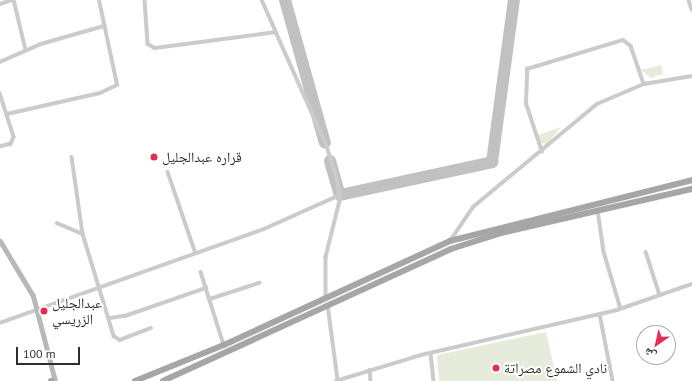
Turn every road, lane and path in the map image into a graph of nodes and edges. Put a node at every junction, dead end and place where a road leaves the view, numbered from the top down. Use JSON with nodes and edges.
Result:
{"nodes":[{"id":1,"x":13,"y":0,"type":"edge"},
{"id":2,"x":99,"y":0,"type":"edge"},
{"id":3,"x":145,"y":0,"type":"edge"},
{"id":4,"x":262,"y":0,"type":"edge"},
{"id":5,"x":689,"y":0,"type":"edge"},
{"id":6,"x":0,"y":4,"type":"edge"},
{"id":7,"x":692,"y":10,"type":"edge"},
{"id":8,"x":104,"y":26,"type":"junction"},
{"id":9,"x":276,"y":32,"type":"junction"},
{"id":10,"x":26,"y":50,"type":"junction"},
{"id":11,"x":0,"y":62,"type":"edge"},
{"id":12,"x":692,"y":76,"type":"edge"},
{"id":13,"x":644,"y":84,"type":"junction"},
{"id":14,"x":0,"y":93,"type":"edge"},
{"id":15,"x":7,"y":114,"type":"junction"},
{"id":16,"x":0,"y":147,"type":"edge"},
{"id":17,"x":542,"y":152,"type":"junction"},
{"id":18,"x":72,"y":157,"type":"dead end"},
{"id":19,"x":168,"y":172,"type":"dead end"},
{"id":20,"x":692,"y":180,"type":"edge"},
{"id":21,"x":692,"y":190,"type":"edge"},
{"id":22,"x":340,"y":195,"type":"junction"},
{"id":23,"x":598,"y":210,"type":"junction"},
{"id":24,"x":57,"y":223,"type":"dead end"},
{"id":25,"x":83,"y":234,"type":"junction"},
{"id":26,"x":0,"y":241,"type":"edge"},
{"id":27,"x":450,"y":241,"type":"junction"},
{"id":28,"x":195,"y":251,"type":"junction"},
{"id":29,"x":646,"y":252,"type":"dead end"},
{"id":30,"x":201,"y":272,"type":"dead end"},
{"id":31,"x":259,"y":282,"type":"dead end"},
{"id":32,"x":692,"y":284,"type":"edge"},
{"id":33,"x":99,"y":287,"type":"junction"},
{"id":34,"x":206,"y":288,"type":"junction"},
{"id":35,"x":660,"y":295,"type":"junction"},
{"id":36,"x":326,"y":296,"type":"junction"},
{"id":37,"x":210,"y":299,"type":"junction"},
{"id":38,"x":328,"y":304,"type":"junction"},
{"id":39,"x":621,"y":309,"type":"junction"},
{"id":40,"x":38,"y":310,"type":"junction"},
{"id":41,"x":600,"y":314,"type":"junction"},
{"id":42,"x":110,"y":318,"type":"junction"},
{"id":43,"x":0,"y":323,"type":"edge"},
{"id":44,"x":151,"y":328,"type":"dead end"},
{"id":45,"x":224,"y":345,"type":"junction"},
{"id":46,"x":431,"y":353,"type":"junction"},
{"id":47,"x":370,"y":370,"type":"junction"},
{"id":48,"x":52,"y":379,"type":"edge"},
{"id":49,"x":55,"y":381,"type":"edge"},
{"id":50,"x":135,"y":381,"type":"edge"},
{"id":51,"x":163,"y":381,"type":"edge"},
{"id":52,"x":337,"y":381,"type":"edge"},
{"id":53,"x":371,"y":381,"type":"edge"},
{"id":54,"x":434,"y":381,"type":"edge"},
{"id":55,"x":613,"y":381,"type":"edge"}],
"edges":[{"from":1,"to":6,"type":"street"},
{"from":1,"to":10,"type":"street"},
{"from":2,"to":8,"type":"street"},
{"from":3,"to":9,"type":"street"},
{"from":4,"to":9,"type":"street"},
{"from":5,"to":7,"type":"street"},
{"from":8,"to":10,"type":"street"},
{"from":8,"to":15,"type":"street"},
{"from":9,"to":22,"type":"street"},
{"from":10,"to":11,"type":"street"},
{"from":12,"to":13,"type":"street"},
{"from":13,"to":17,"type":"street"},
{"from":13,"to":17,"type":"street"},
{"from":14,"to":15,"type":"street"},
{"from":15,"to":16,"type":"street"},
{"from":17,"to":27,"type":"street"},
{"from":18,"to":25,"type":"street"},
{"from":19,"to":28,"type":"street"},
{"from":20,"to":27,"type":"main road"},
{"from":21,"to":23,"type":"main road"},
{"from":22,"to":28,"type":"street"},
{"from":22,"to":36,"type":"street"},
{"from":23,"to":38,"type":"main road"},
{"from":23,"to":39,"type":"street"},
{"from":24,"to":25,"type":"street"},
{"from":25,"to":33,"type":"street"},
{"from":26,"to":40,"type":"street"},
{"from":27,"to":36,"type":"main road"},
{"from":28,"to":33,"type":"street"},
{"from":29,"to":35,"type":"street"},
{"from":30,"to":34,"type":"street"},
{"from":31,"to":37,"type":"street"},
{"from":32,"to":35,"type":"street"},
{"from":33,"to":40,"type":"street"},
{"from":33,"to":42,"type":"street"},
{"from":34,"to":37,"type":"street"},
{"from":34,"to":42,"type":"street"},
{"from":35,"to":39,"type":"street"},
{"from":36,"to":45,"type":"main road"},
{"from":37,"to":45,"type":"street"},
{"from":38,"to":51,"type":"main road"},
{"from":38,"to":52,"type":"street"},
{"from":39,"to":41,"type":"street"},
{"from":40,"to":43,"type":"street"},
{"from":40,"to":48,"type":"street"},
{"from":41,"to":46,"type":"street"},
{"from":41,"to":55,"type":"street"},
{"from":42,"to":44,"type":"street"},
{"from":45,"to":50,"type":"main road"},
{"from":46,"to":47,"type":"street"},
{"from":46,"to":54,"type":"street"},
{"from":47,"to":52,"type":"street"},
{"from":47,"to":53,"type":"street"},
{"from":48,"to":49,"type":"street"}]}
